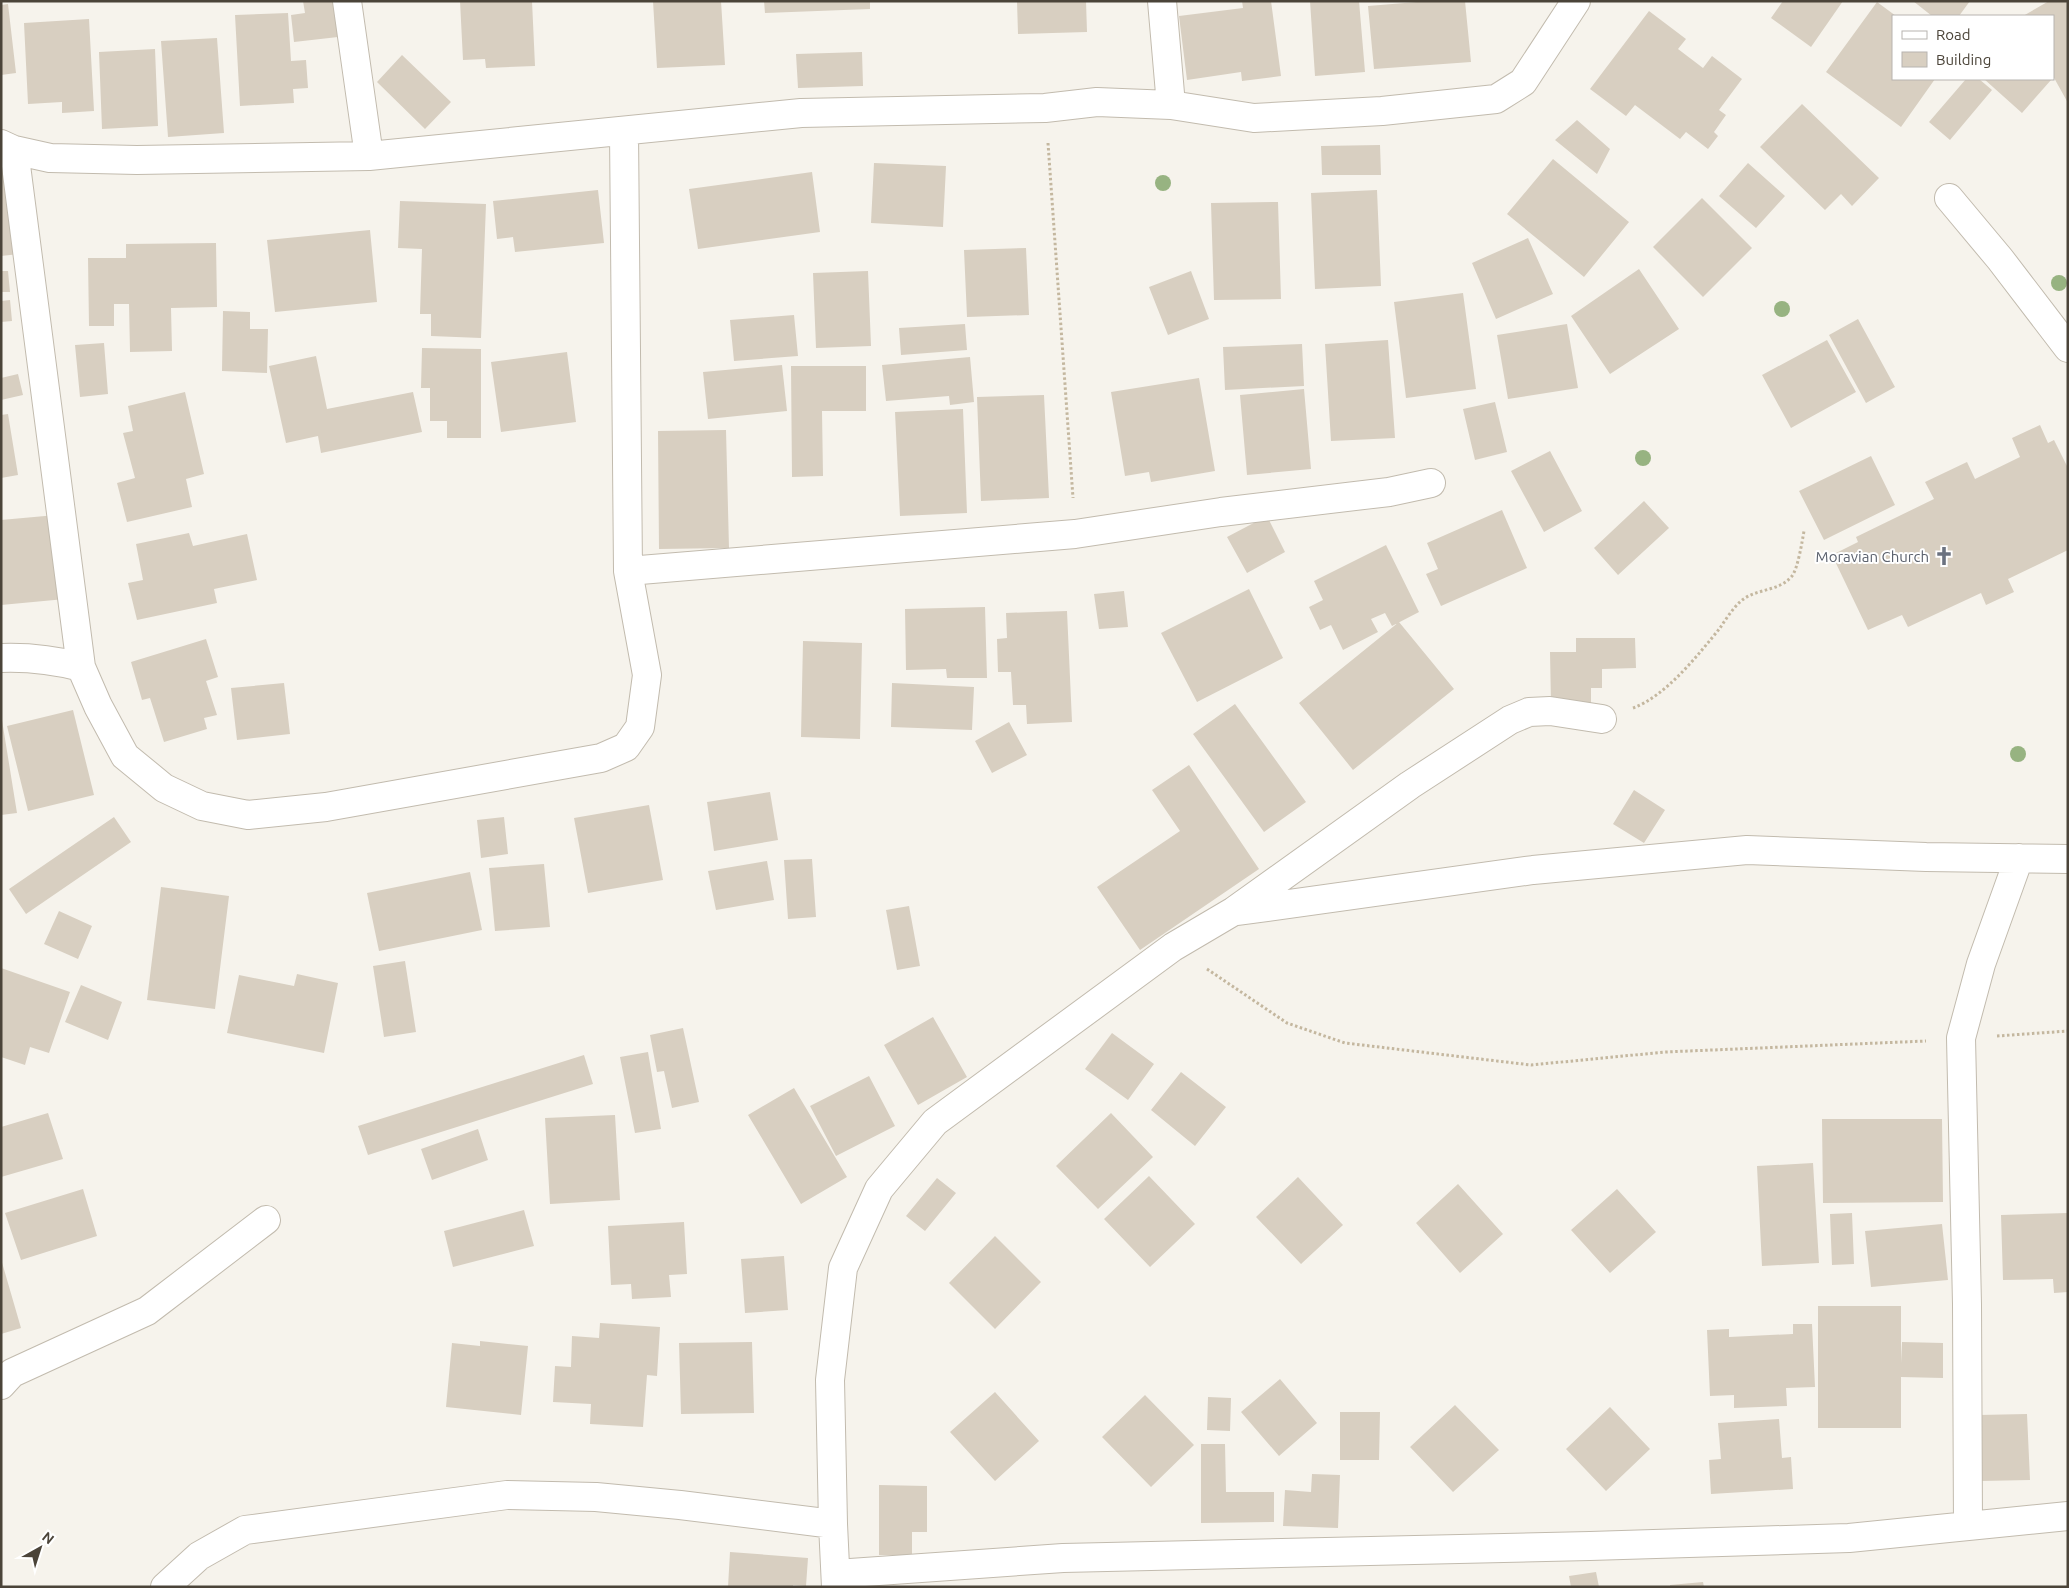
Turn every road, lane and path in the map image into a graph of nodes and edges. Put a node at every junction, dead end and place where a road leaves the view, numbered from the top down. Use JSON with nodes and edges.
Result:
{"nodes":[{"id":1,"x":347,"y":1,"type":"edge"},
{"id":2,"x":1162,"y":1,"type":"edge"},
{"id":3,"x":1576,"y":1,"type":"edge"},
{"id":4,"x":1172,"y":105,"type":"junction"},
{"id":5,"x":1045,"y":108,"type":"junction"},
{"id":6,"x":624,"y":132,"type":"junction"},
{"id":7,"x":8,"y":147,"type":"edge"},
{"id":8,"x":369,"y":156,"type":"junction"},
{"id":9,"x":1950,"y":198,"type":"dead end"},
{"id":10,"x":2068,"y":348,"type":"edge"},
{"id":11,"x":1431,"y":483,"type":"dead end"},
{"id":12,"x":1804,"y":531,"type":"dead end"},
{"id":13,"x":1075,"y":534,"type":"junction"},
{"id":14,"x":628,"y":571,"type":"junction"},
{"id":15,"x":1,"y":658,"type":"edge"},
{"id":16,"x":81,"y":667,"type":"junction"},
{"id":17,"x":1602,"y":718,"type":"joint"},
{"id":18,"x":2019,"y":858,"type":"junction"},
{"id":19,"x":2068,"y":858,"type":"edge"},
{"id":20,"x":1234,"y":911,"type":"junction"},
{"id":21,"x":1173,"y":947,"type":"junction"},
{"id":22,"x":2068,"y":1031,"type":"edge"},
{"id":23,"x":1961,"y":1038,"type":"junction"},
{"id":24,"x":266,"y":1220,"type":"dead end"},
{"id":25,"x":1,"y":1385,"type":"edge"},
{"id":26,"x":2068,"y":1516,"type":"edge"},
{"id":27,"x":833,"y":1524,"type":"junction"},
{"id":28,"x":1968,"y":1526,"type":"junction"},
{"id":29,"x":836,"y":1580,"type":"edge"},
{"id":30,"x":165,"y":1587,"type":"edge"}],
"edges":[{"from":1,"to":8,"type":"street"},
{"from":2,"to":4,"type":"street"},
{"from":3,"to":4,"type":"street"},
{"from":4,"to":5,"type":"street"},
{"from":5,"to":6,"type":"street"},
{"from":5,"to":13,"type":"path"},
{"from":6,"to":8,"type":"street"},
{"from":6,"to":14,"type":"street"},
{"from":7,"to":8,"type":"street"},
{"from":7,"to":16,"type":"street"},
{"from":9,"to":10,"type":"street"},
{"from":11,"to":13,"type":"street"},
{"from":12,"to":17,"type":"path"},
{"from":13,"to":14,"type":"street"},
{"from":14,"to":16,"type":"street"},
{"from":15,"to":16,"type":"street"},
{"from":17,"to":20,"type":"street"},
{"from":18,"to":19,"type":"street"},
{"from":18,"to":20,"type":"street"},
{"from":18,"to":23,"type":"street"},
{"from":20,"to":21,"type":"street"},
{"from":21,"to":23,"type":"path"},
{"from":21,"to":27,"type":"street"},
{"from":22,"to":23,"type":"path"},
{"from":23,"to":28,"type":"street"},
{"from":24,"to":25,"type":"street"},
{"from":26,"to":28,"type":"street"},
{"from":27,"to":29,"type":"street"},
{"from":27,"to":30,"type":"street"},
{"from":28,"to":29,"type":"street"}]}
